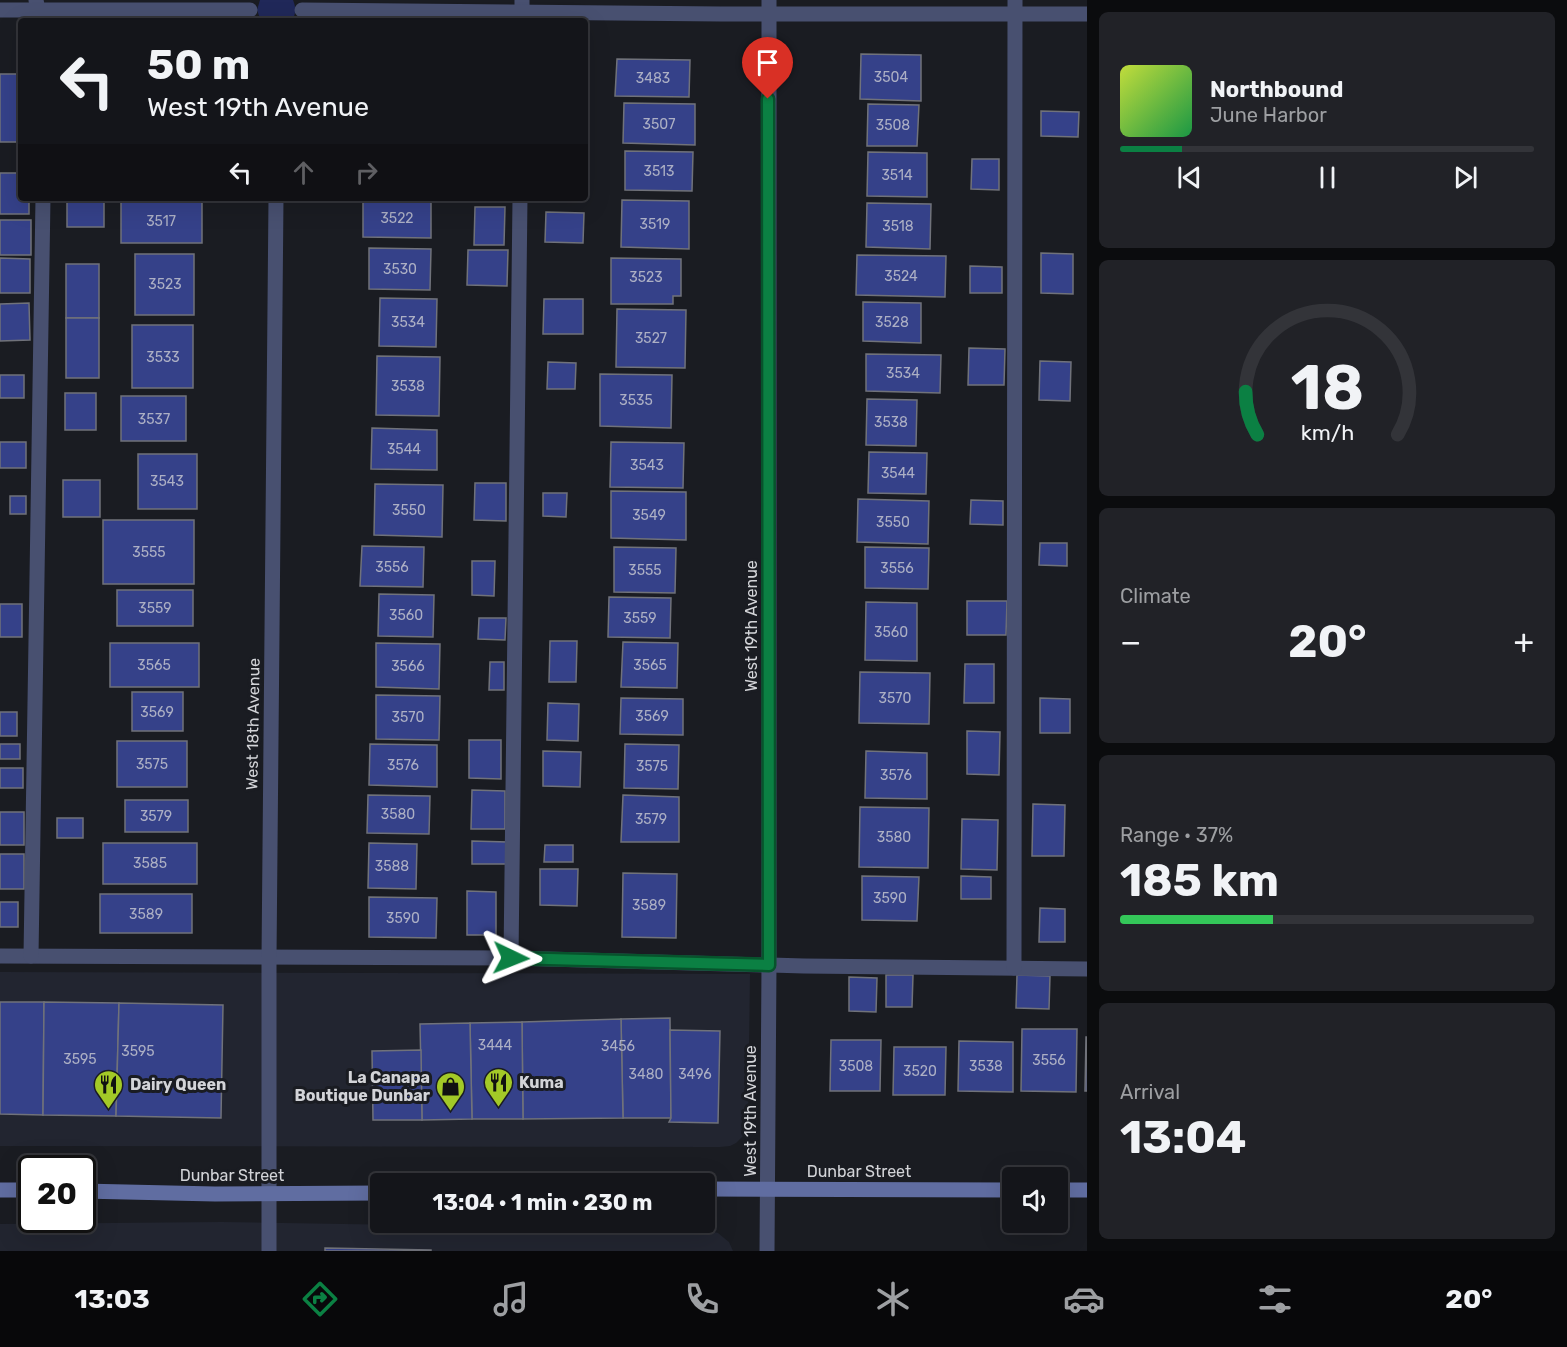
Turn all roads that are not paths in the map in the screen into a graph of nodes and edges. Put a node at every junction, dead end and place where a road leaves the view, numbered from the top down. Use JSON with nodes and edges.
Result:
{"nodes":[{"id":1,"x":769,"y":7,"type":"edge"},
{"id":2,"x":1015,"y":7,"type":"edge"},
{"id":3,"x":0,"y":10,"type":"edge"},
{"id":4,"x":38,"y":10,"type":"edge"},
{"id":5,"x":251,"y":10,"type":"edge"},
{"id":6,"x":300,"y":10,"type":"edge"},
{"id":7,"x":522,"y":11,"type":"edge"},
{"id":8,"x":1087,"y":14,"type":"edge"},
{"id":9,"x":44,"y":201,"type":"edge"},
{"id":10,"x":276,"y":201,"type":"edge"},
{"id":11,"x":520,"y":201,"type":"edge"},
{"id":12,"x":0,"y":956,"type":"edge"},
{"id":13,"x":31,"y":956,"type":"junction"},
{"id":14,"x":269,"y":957,"type":"junction"},
{"id":15,"x":511,"y":958,"type":"junction"},
{"id":16,"x":769,"y":965,"type":"junction"},
{"id":17,"x":1014,"y":968,"type":"junction"},
{"id":18,"x":1087,"y":969,"type":"edge"},
{"id":19,"x":767,"y":1188,"type":"junction"},
{"id":20,"x":715,"y":1189,"type":"edge"},
{"id":21,"x":0,"y":1190,"type":"edge"},
{"id":22,"x":18,"y":1190,"type":"edge"},
{"id":23,"x":1002,"y":1190,"type":"edge"},
{"id":24,"x":1068,"y":1190,"type":"edge"},
{"id":25,"x":1087,"y":1190,"type":"edge"},
{"id":26,"x":96,"y":1191,"type":"edge"},
{"id":27,"x":370,"y":1193,"type":"edge"},
{"id":28,"x":269,"y":1194,"type":"junction"},
{"id":29,"x":269,"y":1251,"type":"edge"},
{"id":30,"x":767,"y":1251,"type":"edge"}],
"edges":[{"from":1,"to":2,"type":"street"},
{"from":1,"to":7,"type":"street"},
{"from":1,"to":16,"type":"street","name":"West 19th Avenue"},
{"from":2,"to":8,"type":"street"},
{"from":2,"to":17,"type":"street"},
{"from":3,"to":4,"type":"street"},
{"from":4,"to":5,"type":"street"},
{"from":6,"to":7,"type":"street"},
{"from":9,"to":13,"type":"street"},
{"from":10,"to":14,"type":"street","name":"West 18th Avenue"},
{"from":11,"to":15,"type":"street"},
{"from":12,"to":13,"type":"street"},
{"from":13,"to":14,"type":"street"},
{"from":14,"to":15,"type":"street"},
{"from":14,"to":28,"type":"street","name":"West 18th Avenue"},
{"from":15,"to":16,"type":"street"},
{"from":16,"to":17,"type":"street"},
{"from":16,"to":19,"type":"street","name":"West 19th Avenue"},
{"from":17,"to":18,"type":"street"},
{"from":19,"to":20,"type":"main road","name":"Dunbar Street"},
{"from":19,"to":23,"type":"main road","name":"Dunbar Street"},
{"from":19,"to":30,"type":"street","name":"West 19th Avenue"},
{"from":21,"to":22,"type":"main road"},
{"from":24,"to":25,"type":"main road"},
{"from":26,"to":28,"type":"main road","name":"Dunbar Street"},
{"from":27,"to":28,"type":"main road","name":"Dunbar Street"},
{"from":28,"to":29,"type":"street","name":"West 18th Avenue"}]}
